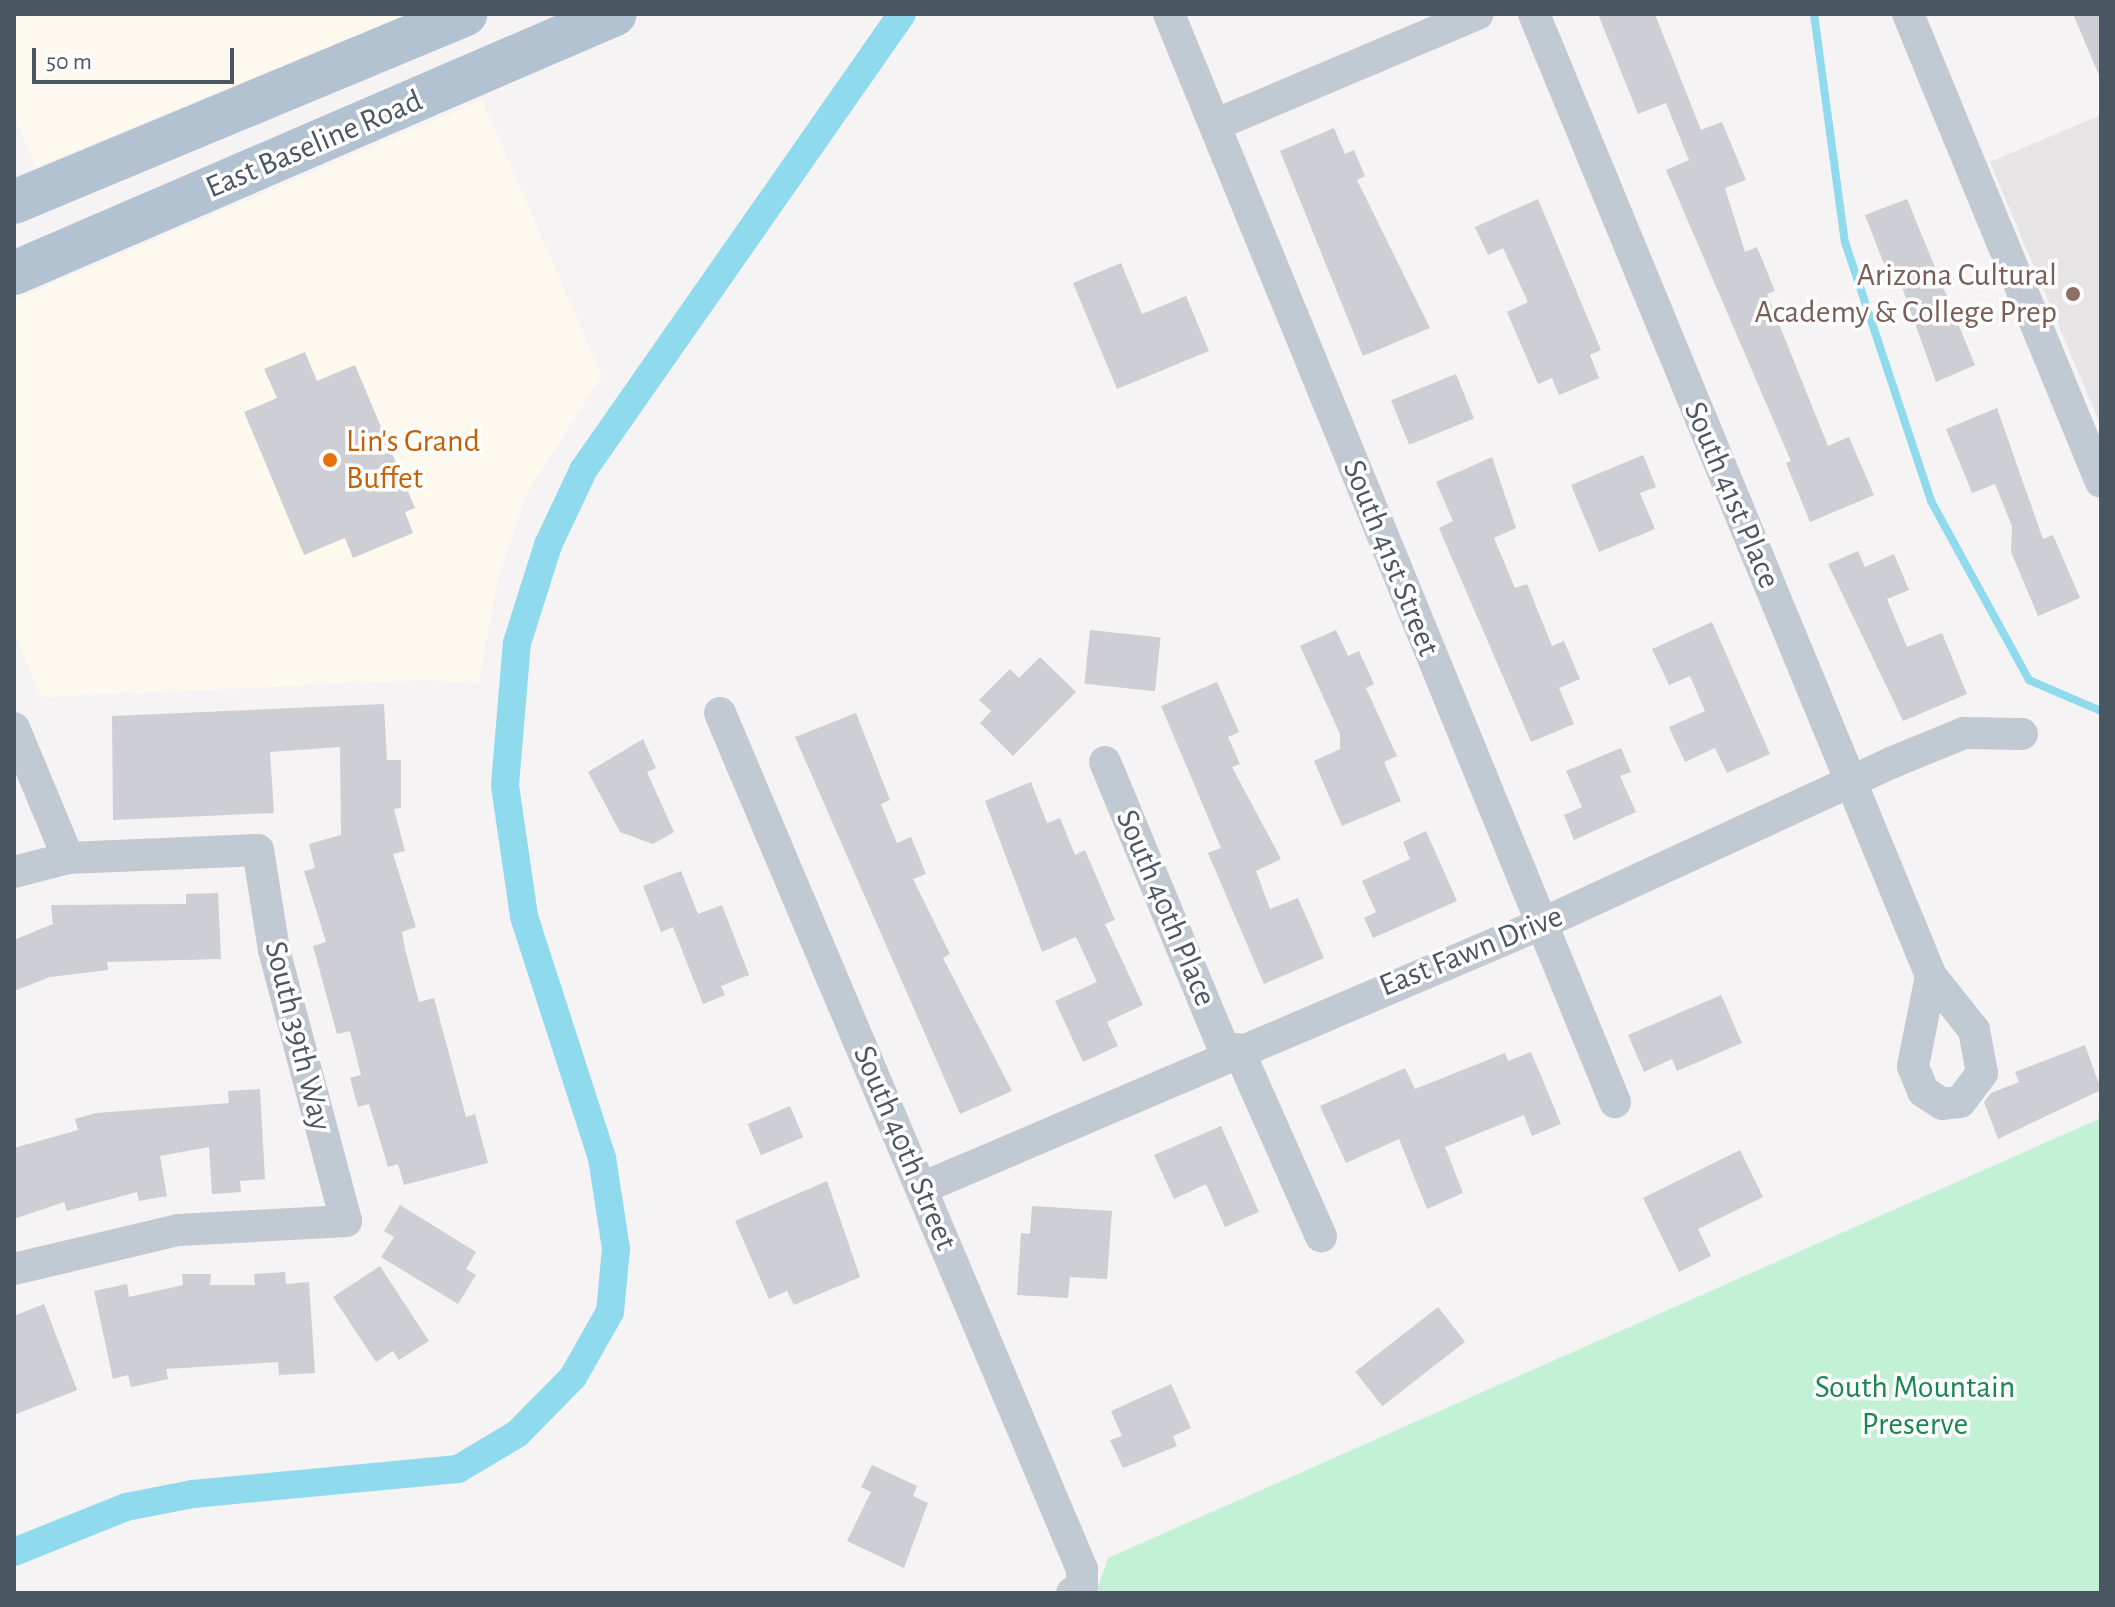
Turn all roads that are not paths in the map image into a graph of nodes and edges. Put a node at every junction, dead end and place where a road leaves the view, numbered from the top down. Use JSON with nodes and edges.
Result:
{"nodes":[{"id":1,"x":465,"y":14,"type":"edge"},
{"id":2,"x":615,"y":14,"type":"edge"},
{"id":3,"x":1169,"y":14,"type":"edge"},
{"id":4,"x":1478,"y":14,"type":"edge"},
{"id":5,"x":1534,"y":14,"type":"edge"},
{"id":6,"x":1908,"y":14,"type":"edge"},
{"id":7,"x":363,"y":58,"type":"junction"},
{"id":8,"x":383,"y":114,"type":"junction"},
{"id":9,"x":1217,"y":124,"type":"junction"},
{"id":10,"x":14,"y":202,"type":"edge"},
{"id":11,"x":14,"y":273,"type":"edge"},
{"id":12,"x":2101,"y":482,"type":"edge"},
{"id":13,"x":720,"y":713,"type":"dead end"},
{"id":14,"x":14,"y":728,"type":"edge"},
{"id":15,"x":2022,"y":734,"type":"dead end"},
{"id":16,"x":1105,"y":762,"type":"dead end"},
{"id":17,"x":1852,"y":782,"type":"junction"},
{"id":18,"x":68,"y":858,"type":"junction"},
{"id":19,"x":14,"y":872,"type":"edge"},
{"id":20,"x":1541,"y":924,"type":"junction"},
{"id":21,"x":1931,"y":976,"type":"dead end"},
{"id":22,"x":1232,"y":1052,"type":"junction"},
{"id":23,"x":1615,"y":1102,"type":"dead end"},
{"id":24,"x":922,"y":1188,"type":"junction"},
{"id":25,"x":1321,"y":1236,"type":"dead end"},
{"id":26,"x":14,"y":1269,"type":"edge"},
{"id":27,"x":1077,"y":1590,"type":"edge"}],
"edges":[{"from":1,"to":7,"type":"main road","name":"East Baseline Road"},
{"from":2,"to":8,"type":"main road","name":"East Baseline Road"},
{"from":3,"to":9,"type":"street","name":"South 41st Street"},
{"from":4,"to":9,"type":"street"},
{"from":5,"to":17,"type":"street","name":"South 41st Place"},
{"from":6,"to":12,"type":"street"},
{"from":7,"to":8,"type":"main road"},
{"from":7,"to":10,"type":"main road","name":"East Baseline Road"},
{"from":8,"to":11,"type":"main road","name":"East Baseline Road"},
{"from":9,"to":20,"type":"street","name":"South 41st Street"},
{"from":13,"to":24,"type":"street","name":"South 40th Street"},
{"from":14,"to":18,"type":"street"},
{"from":15,"to":17,"type":"street","name":"East Fawn Drive"},
{"from":16,"to":22,"type":"street","name":"South 40th Place"},
{"from":17,"to":20,"type":"street","name":"East Fawn Drive"},
{"from":17,"to":21,"type":"street","name":"South 41st Place"},
{"from":18,"to":19,"type":"street"},
{"from":18,"to":26,"type":"street","name":"South 39th Way"},
{"from":20,"to":22,"type":"street","name":"East Fawn Drive"},
{"from":20,"to":23,"type":"street","name":"South 41st Street"},
{"from":22,"to":24,"type":"street","name":"East Fawn Drive"},
{"from":22,"to":25,"type":"street","name":"South 40th Place"},
{"from":24,"to":27,"type":"street","name":"South 40th Street"}]}
